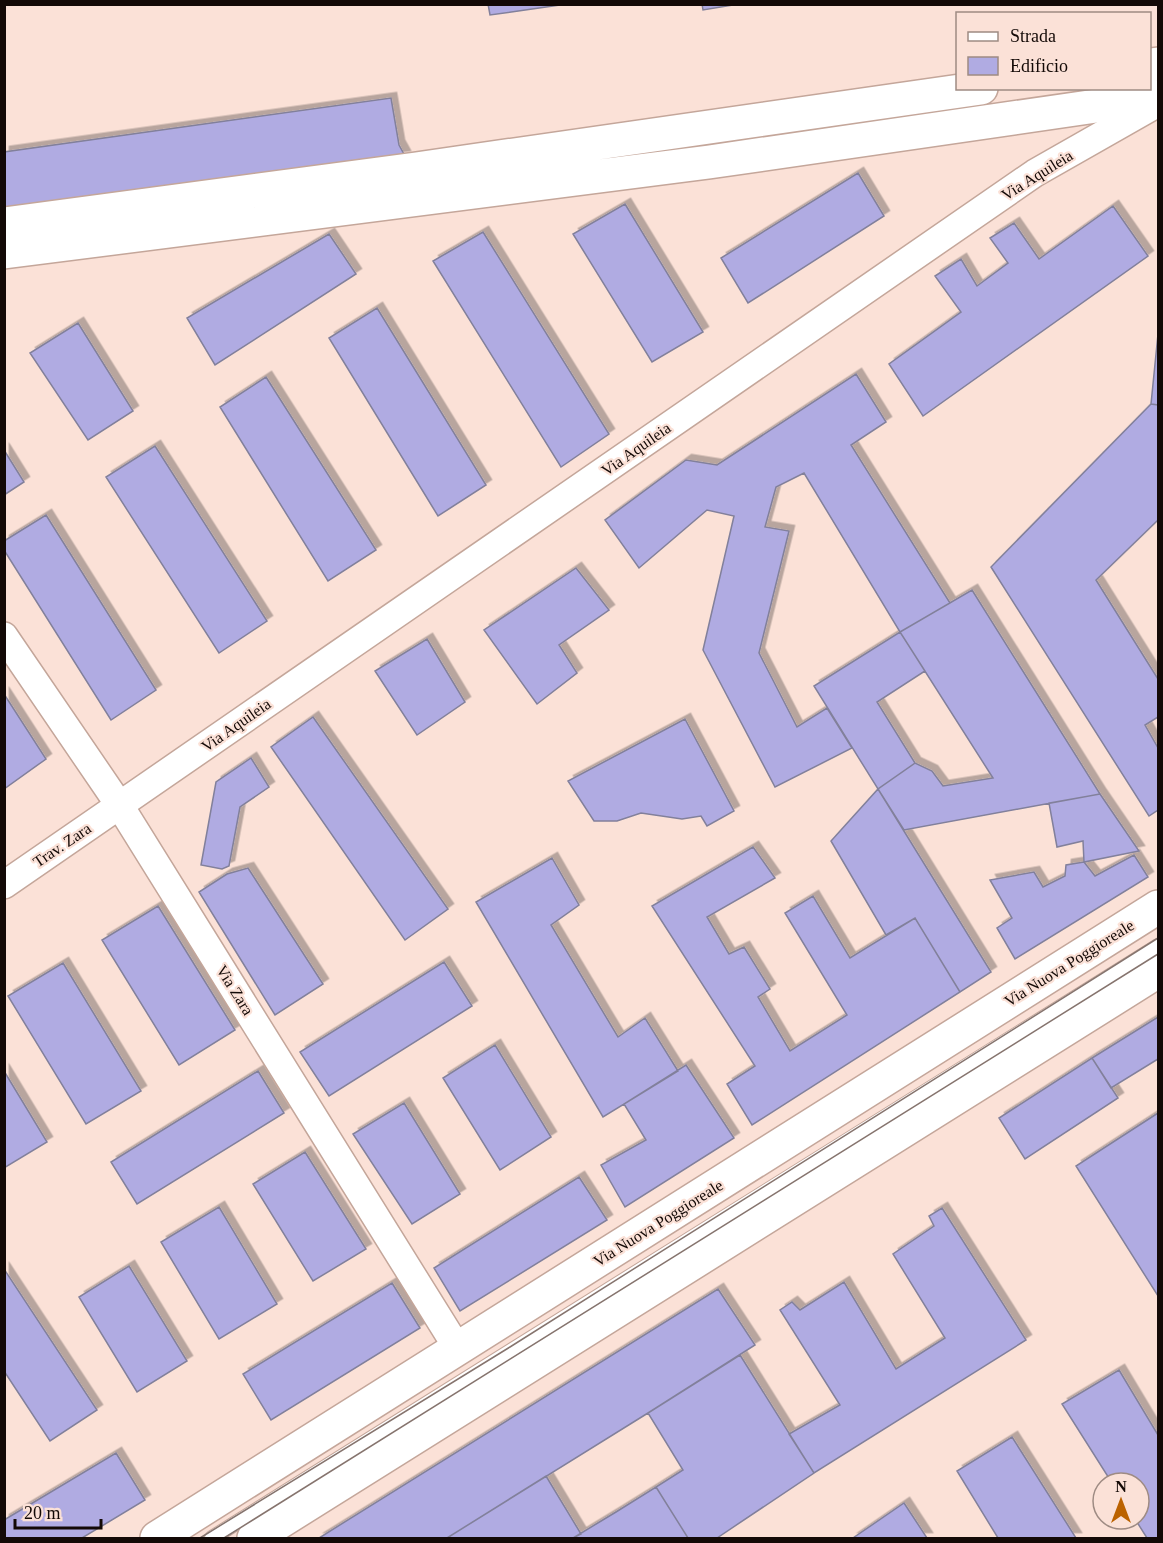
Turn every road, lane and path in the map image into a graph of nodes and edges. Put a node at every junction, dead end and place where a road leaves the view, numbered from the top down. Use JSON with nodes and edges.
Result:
{"nodes":[{"id":1,"x":967,"y":90,"type":"edge"},
{"id":2,"x":1158,"y":97,"type":"edge"},
{"id":3,"x":1158,"y":103,"type":"edge"},
{"id":4,"x":4,"y":224,"type":"edge"},
{"id":5,"x":4,"y":252,"type":"edge"},
{"id":6,"x":4,"y":636,"type":"edge"},
{"id":7,"x":120,"y":806,"type":"junction"},
{"id":8,"x":4,"y":885,"type":"edge"},
{"id":9,"x":1158,"y":907,"type":"edge"},
{"id":10,"x":1158,"y":946,"type":"edge"},
{"id":11,"x":1158,"y":971,"type":"edge"},
{"id":12,"x":458,"y":1349,"type":"junction"},
{"id":13,"x":157,"y":1539,"type":"edge"},
{"id":14,"x":212,"y":1539,"type":"edge"},
{"id":15,"x":254,"y":1539,"type":"edge"}],
"edges":[{"from":1,"to":4,"type":"main road"},
{"from":2,"to":5,"type":"main road"},
{"from":3,"to":7,"type":"street","name":"Via Aquileia"},
{"from":6,"to":7,"type":"street","name":"Via Zara"},
{"from":7,"to":8,"type":"street","name":"Trav. Zara"},
{"from":7,"to":12,"type":"street","name":"Via Zara"},
{"from":9,"to":12,"type":"main road","name":"Via Nuova Poggioreale"},
{"from":10,"to":14,"type":"lane"},
{"from":11,"to":15,"type":"main road"},
{"from":12,"to":13,"type":"main road","name":"Via Nuova Poggioreale"}]}
